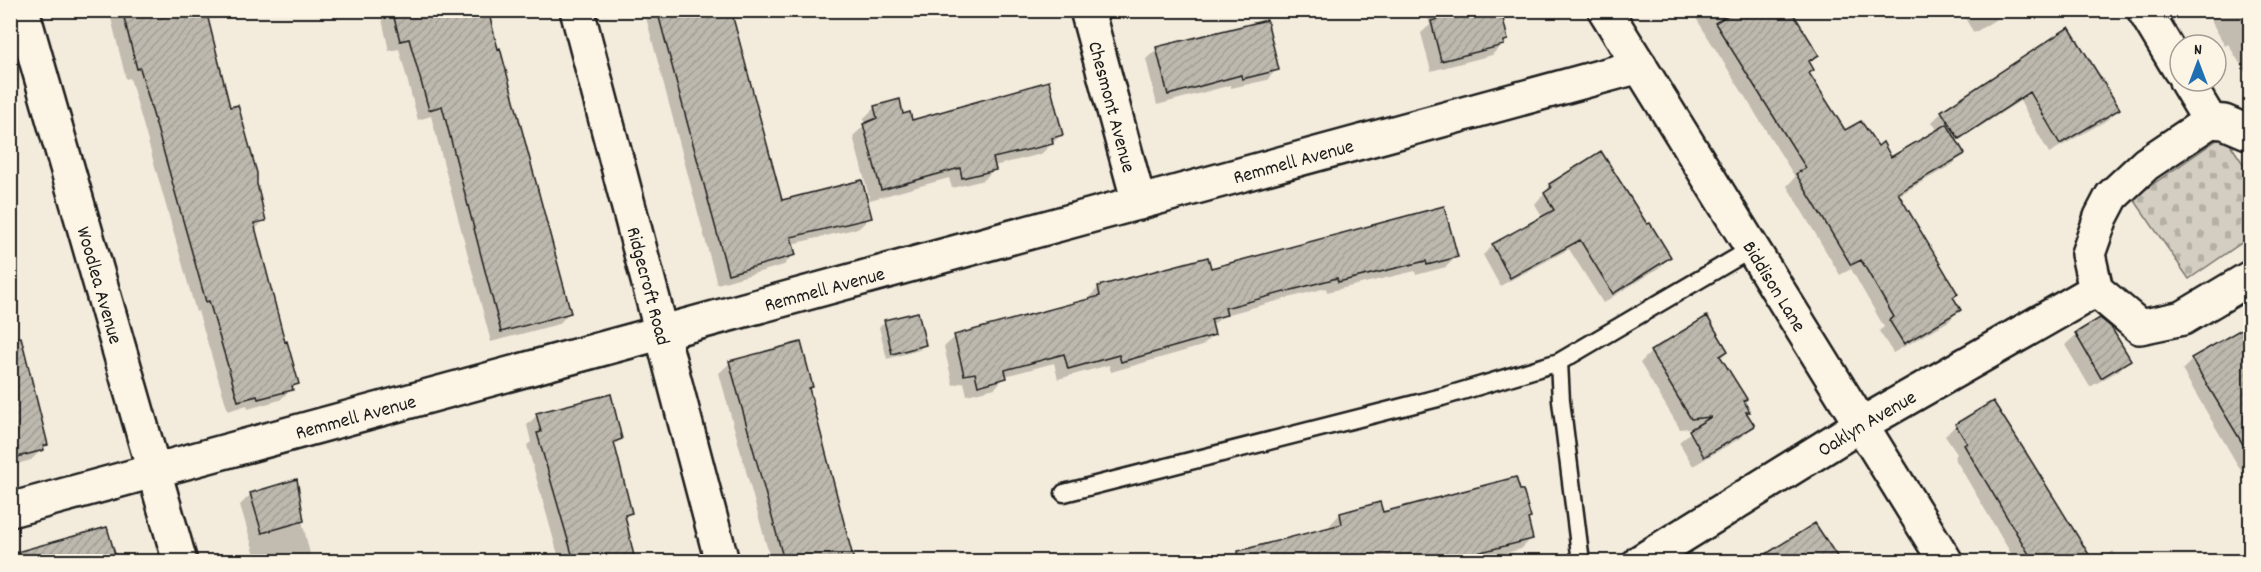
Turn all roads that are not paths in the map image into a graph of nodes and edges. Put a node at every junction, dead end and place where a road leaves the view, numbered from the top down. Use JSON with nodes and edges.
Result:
{"nodes":[{"id":1,"x":22,"y":10,"type":"edge"},
{"id":2,"x":577,"y":10,"type":"edge"},
{"id":3,"x":1087,"y":10,"type":"edge"},
{"id":4,"x":1605,"y":10,"type":"edge"},
{"id":5,"x":2144,"y":10,"type":"edge"},
{"id":6,"x":2168,"y":50,"type":"edge"},
{"id":7,"x":1640,"y":66,"type":"junction"},
{"id":8,"x":2193,"y":93,"type":"edge"},
{"id":9,"x":2210,"y":121,"type":"junction"},
{"id":10,"x":2250,"y":133,"type":"edge"},
{"id":11,"x":1138,"y":203,"type":"junction"},
{"id":12,"x":1753,"y":248,"type":"junction"},
{"id":13,"x":2250,"y":278,"type":"edge"},
{"id":14,"x":2096,"y":290,"type":"junction"},
{"id":15,"x":661,"y":333,"type":"junction"},
{"id":16,"x":1559,"y":362,"type":"junction"},
{"id":17,"x":1862,"y":424,"type":"junction"},
{"id":18,"x":155,"y":471,"type":"junction"},
{"id":19,"x":1064,"y":493,"type":"dead end"},
{"id":20,"x":10,"y":510,"type":"edge"},
{"id":21,"x":180,"y":561,"type":"edge"},
{"id":22,"x":722,"y":561,"type":"edge"},
{"id":23,"x":1581,"y":561,"type":"edge"},
{"id":24,"x":1640,"y":561,"type":"edge"},
{"id":25,"x":1946,"y":561,"type":"edge"}],
"edges":[{"from":1,"to":18,"type":"street","name":"Woodlea Avenue"},
{"from":2,"to":15,"type":"street","name":"Ridgecroft Road"},
{"from":3,"to":11,"type":"street","name":"Chesmont Avenue"},
{"from":4,"to":7,"type":"street","name":"Biddison Lane"},
{"from":5,"to":6,"type":"street"},
{"from":7,"to":11,"type":"street","name":"Remmell Avenue"},
{"from":7,"to":12,"type":"street","name":"Biddison Lane"},
{"from":8,"to":9,"type":"street"},
{"from":9,"to":10,"type":"street"},
{"from":9,"to":14,"type":"street"},
{"from":11,"to":15,"type":"street","name":"Remmell Avenue"},
{"from":12,"to":16,"type":"lane"},
{"from":12,"to":17,"type":"street","name":"Biddison Lane"},
{"from":13,"to":14,"type":"street"},
{"from":14,"to":17,"type":"street","name":"Oaklyn Avenue"},
{"from":15,"to":18,"type":"street","name":"Remmell Avenue"},
{"from":15,"to":22,"type":"street","name":"Ridgecroft Road"},
{"from":16,"to":19,"type":"lane"},
{"from":16,"to":23,"type":"lane"},
{"from":17,"to":24,"type":"street","name":"Oaklyn Avenue"},
{"from":17,"to":25,"type":"street","name":"Biddison Lane"},
{"from":18,"to":20,"type":"street","name":"Remmell Avenue"},
{"from":18,"to":21,"type":"street","name":"Woodlea Avenue"}]}
